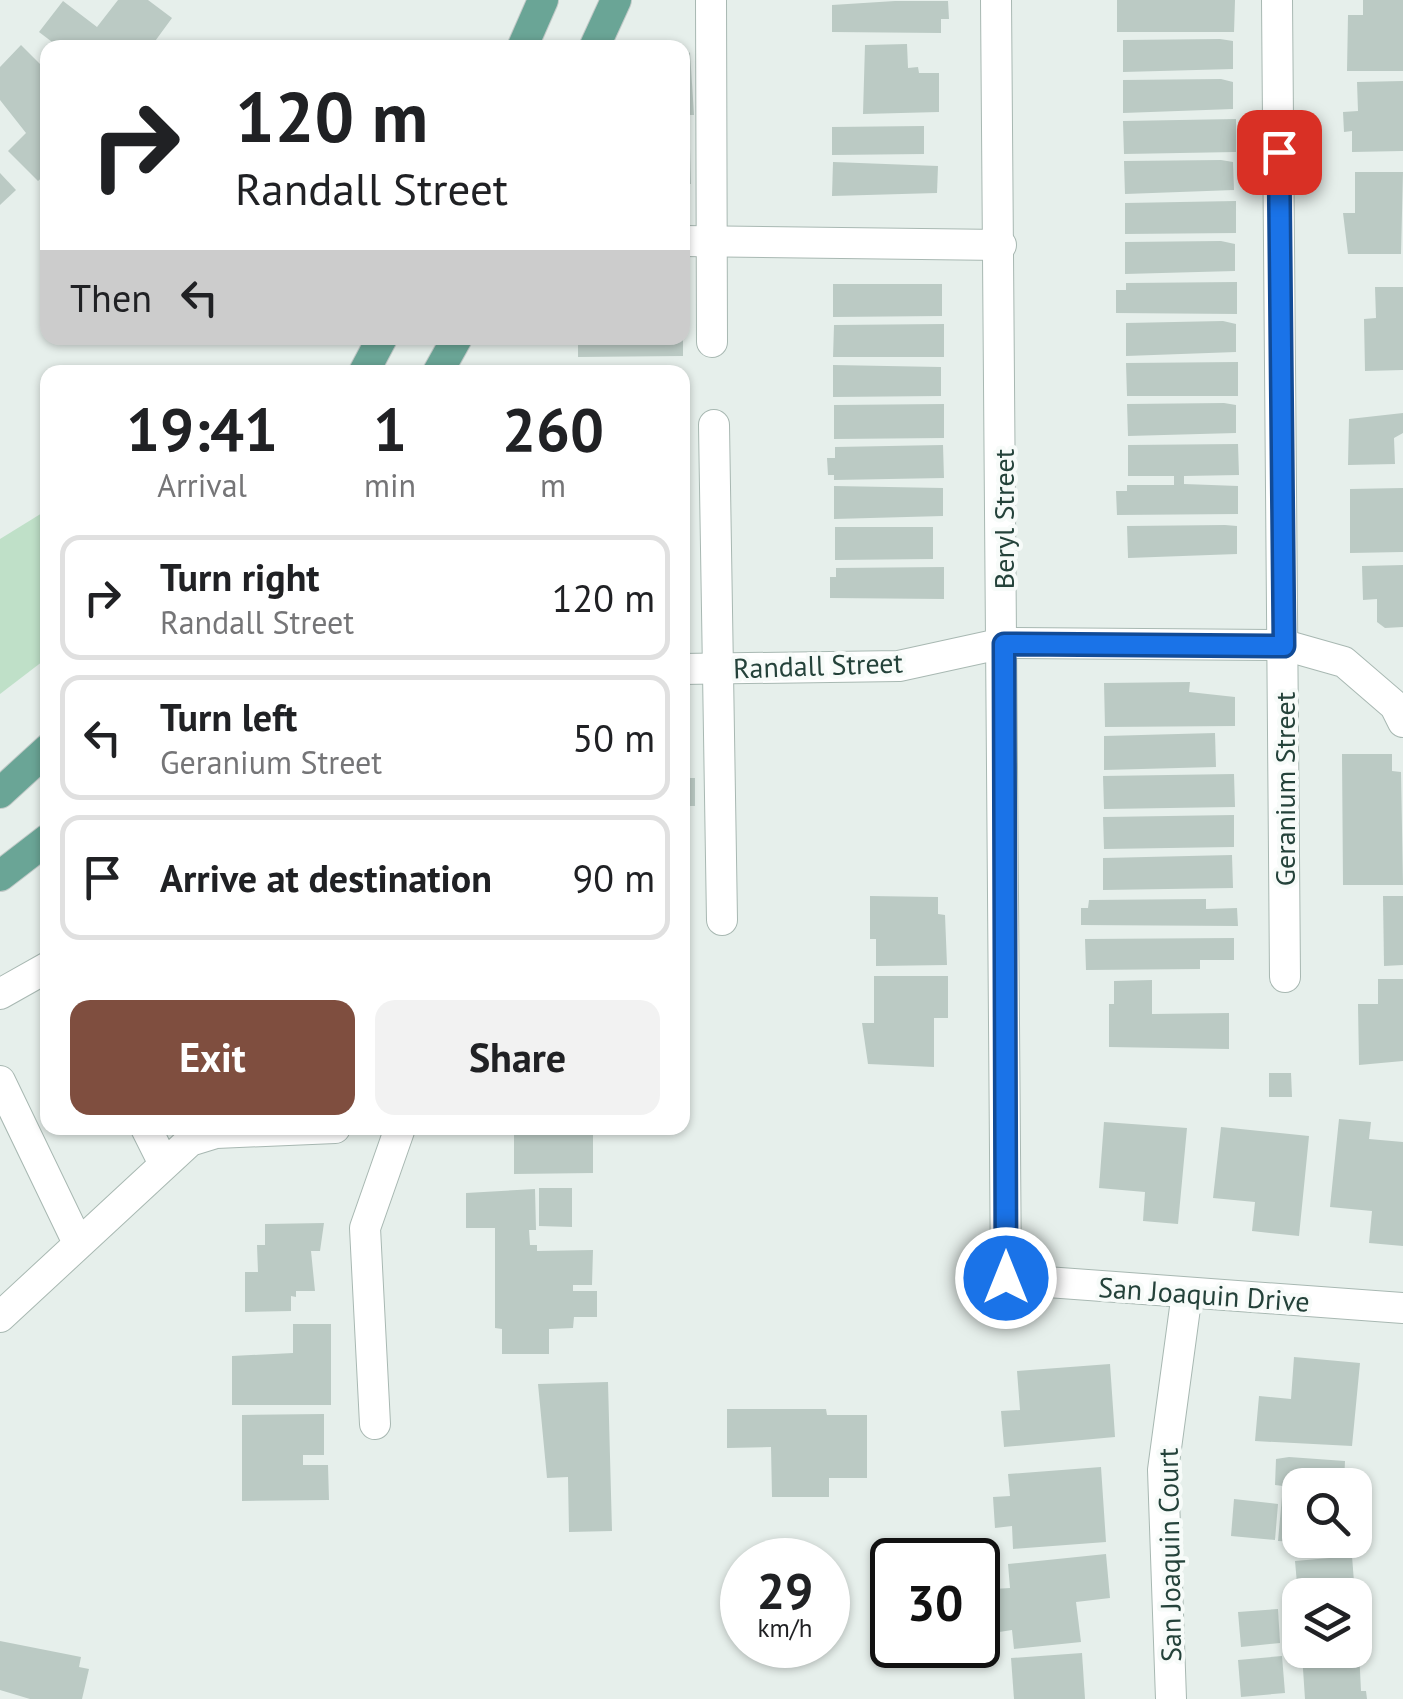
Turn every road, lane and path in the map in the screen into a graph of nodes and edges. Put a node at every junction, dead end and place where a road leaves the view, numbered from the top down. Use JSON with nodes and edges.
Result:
{"nodes":[{"id":1,"x":543,"y":0,"type":"edge"},
{"id":2,"x":616,"y":0,"type":"edge"},
{"id":3,"x":711,"y":0,"type":"edge"},
{"id":4,"x":996,"y":0,"type":"edge"},
{"id":5,"x":1277,"y":0,"type":"edge"},
{"id":6,"x":526,"y":40,"type":"edge"},
{"id":7,"x":598,"y":40,"type":"edge"},
{"id":8,"x":697,"y":241,"type":"edge"},
{"id":9,"x":1000,"y":245,"type":"junction"},
{"id":10,"x":712,"y":342,"type":"dead end"},
{"id":11,"x":714,"y":425,"type":"dead end"},
{"id":12,"x":1004,"y":644,"type":"junction"},
{"id":13,"x":1284,"y":646,"type":"junction"},
{"id":14,"x":715,"y":668,"type":"junction"},
{"id":15,"x":690,"y":669,"type":"edge"},
{"id":16,"x":1403,"y":722,"type":"edge"},
{"id":17,"x":40,"y":756,"type":"edge"},
{"id":18,"x":0,"y":793,"type":"edge"},
{"id":19,"x":40,"y":845,"type":"edge"},
{"id":20,"x":0,"y":876,"type":"edge"},
{"id":21,"x":722,"y":920,"type":"dead end"},
{"id":22,"x":40,"y":971,"type":"edge"},
{"id":23,"x":1285,"y":978,"type":"dead end"},
{"id":24,"x":0,"y":994,"type":"edge"},
{"id":25,"x":0,"y":1081,"type":"edge"},
{"id":26,"x":150,"y":1135,"type":"edge"},
{"id":27,"x":209,"y":1135,"type":"edge"},
{"id":28,"x":398,"y":1135,"type":"edge"},
{"id":29,"x":164,"y":1164,"type":"junction"},
{"id":30,"x":78,"y":1243,"type":"junction"},
{"id":31,"x":1006,"y":1278,"type":"joint"},
{"id":32,"x":1187,"y":1292,"type":"junction"},
{"id":33,"x":1403,"y":1308,"type":"edge"},
{"id":34,"x":0,"y":1315,"type":"edge"},
{"id":35,"x":375,"y":1424,"type":"dead end"},
{"id":36,"x":1171,"y":1699,"type":"edge"}],
"edges":[{"from":1,"to":6,"type":"main road"},
{"from":2,"to":7,"type":"main road"},
{"from":3,"to":8,"type":"street"},
{"from":4,"to":9,"type":"street","name":"Beryl Street"},
{"from":5,"to":13,"type":"street","name":"Geranium Street"},
{"from":8,"to":9,"type":"street"},
{"from":8,"to":10,"type":"street"},
{"from":9,"to":12,"type":"street","name":"Beryl Street"},
{"from":11,"to":14,"type":"street"},
{"from":12,"to":13,"type":"street","name":"Randall Street"},
{"from":12,"to":14,"type":"street","name":"Randall Street"},
{"from":12,"to":31,"type":"street","name":"Beryl Street"},
{"from":13,"to":16,"type":"street","name":"Randall Street"},
{"from":13,"to":23,"type":"street","name":"Geranium Street"},
{"from":14,"to":15,"type":"street","name":"Randall Street"},
{"from":14,"to":21,"type":"street"},
{"from":17,"to":18,"type":"main road"},
{"from":19,"to":20,"type":"main road"},
{"from":22,"to":24,"type":"street"},
{"from":25,"to":30,"type":"street"},
{"from":26,"to":29,"type":"street"},
{"from":27,"to":29,"type":"street"},
{"from":28,"to":35,"type":"street"},
{"from":29,"to":30,"type":"street"},
{"from":30,"to":34,"type":"street"},
{"from":31,"to":32,"type":"street","name":"San Joaquin Drive"},
{"from":32,"to":33,"type":"street","name":"San Joaquin Drive"},
{"from":32,"to":36,"type":"street","name":"San Joaquin Court"}]}
